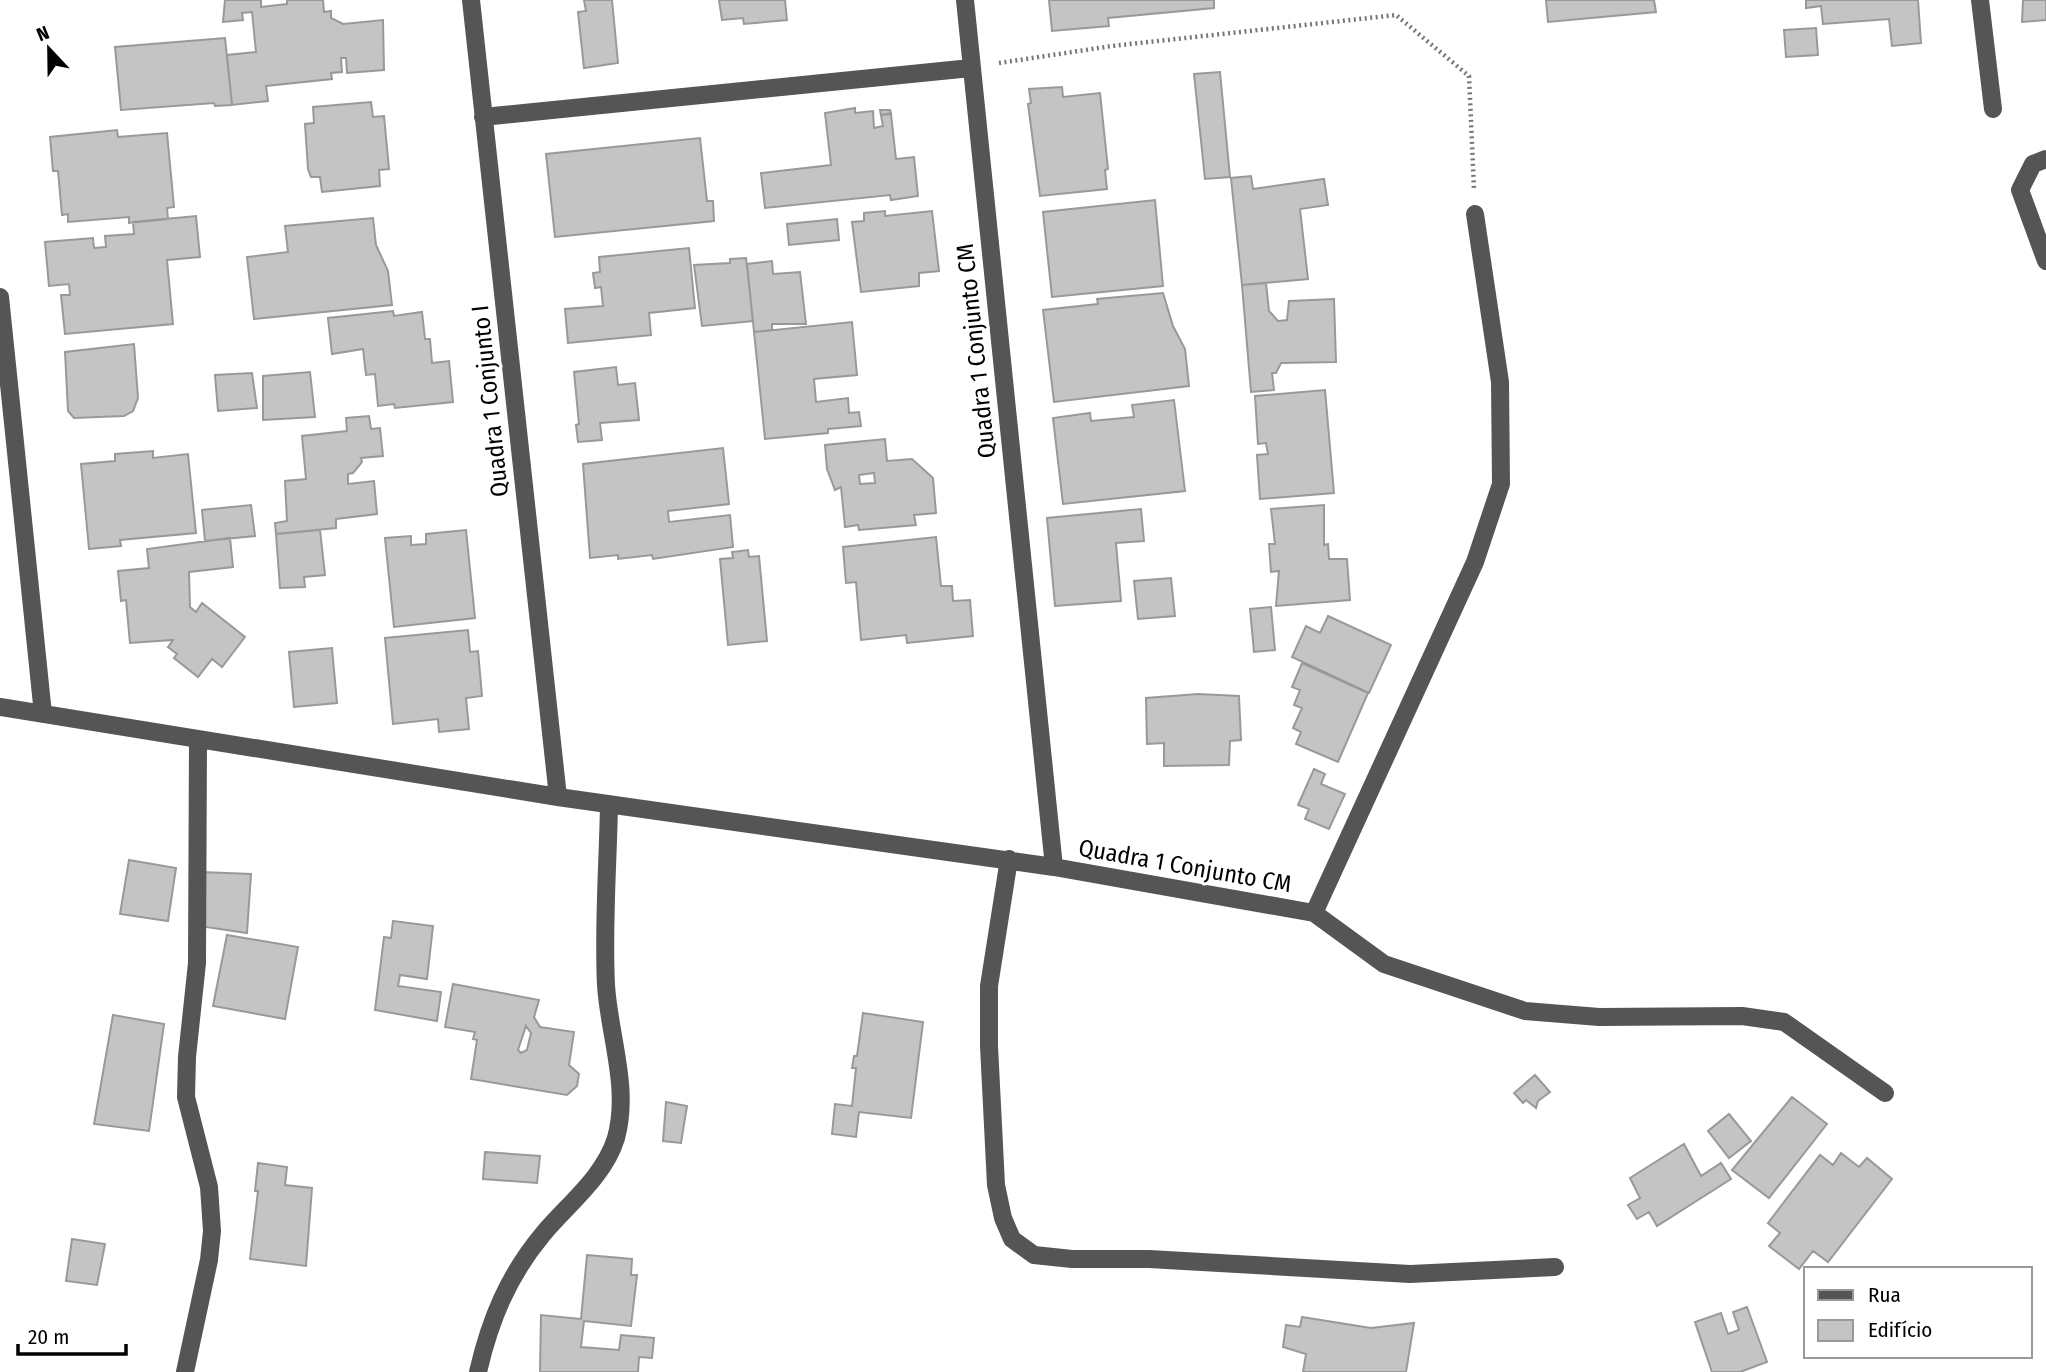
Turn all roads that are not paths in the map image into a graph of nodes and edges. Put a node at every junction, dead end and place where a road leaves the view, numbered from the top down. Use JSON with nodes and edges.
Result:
{"nodes":[{"id":1,"x":471,"y":0,"type":"edge"},
{"id":2,"x":965,"y":0,"type":"edge"},
{"id":3,"x":1980,"y":0,"type":"edge"},
{"id":4,"x":971,"y":68,"type":"junction"},
{"id":5,"x":1993,"y":109,"type":"dead end"},
{"id":6,"x":483,"y":117,"type":"junction"},
{"id":7,"x":2046,"y":159,"type":"edge"},
{"id":8,"x":1475,"y":214,"type":"road end"},
{"id":9,"x":2046,"y":261,"type":"edge"},
{"id":10,"x":0,"y":297,"type":"edge"},
{"id":11,"x":0,"y":707,"type":"edge"},
{"id":12,"x":43,"y":714,"type":"junction"},
{"id":13,"x":198,"y":739,"type":"junction"},
{"id":14,"x":558,"y":797,"type":"junction"},
{"id":15,"x":609,"y":804,"type":"junction"},
{"id":16,"x":1009,"y":859,"type":"junction"},
{"id":17,"x":1054,"y":867,"type":"junction"},
{"id":18,"x":1314,"y":913,"type":"junction"},
{"id":19,"x":1885,"y":1093,"type":"dead end"},
{"id":20,"x":1555,"y":1267,"type":"dead end"},
{"id":21,"x":185,"y":1372,"type":"edge"},
{"id":22,"x":478,"y":1372,"type":"edge"}],
"edges":[{"from":1,"to":6,"type":"street","name":"Quadra 1 Conjunto I"},
{"from":2,"to":4,"type":"street","name":"Quadra 1 Conjunto CM"},
{"from":3,"to":5,"type":"street"},
{"from":4,"to":6,"type":"street"},
{"from":4,"to":17,"type":"street","name":"Quadra 1 Conjunto CM"},
{"from":6,"to":14,"type":"street","name":"Quadra 1 Conjunto I"},
{"from":7,"to":9,"type":"street"},
{"from":8,"to":18,"type":"street","name":"Quadra 1 Conjunto CM"},
{"from":10,"to":12,"type":"street"},
{"from":11,"to":12,"type":"street"},
{"from":12,"to":13,"type":"street"},
{"from":13,"to":14,"type":"street"},
{"from":13,"to":21,"type":"street"},
{"from":14,"to":15,"type":"street"},
{"from":15,"to":16,"type":"street"},
{"from":15,"to":22,"type":"street"},
{"from":16,"to":17,"type":"street"},
{"from":16,"to":20,"type":"street"},
{"from":17,"to":18,"type":"street","name":"Quadra 1 Conjunto CM"},
{"from":18,"to":19,"type":"street"}]}
